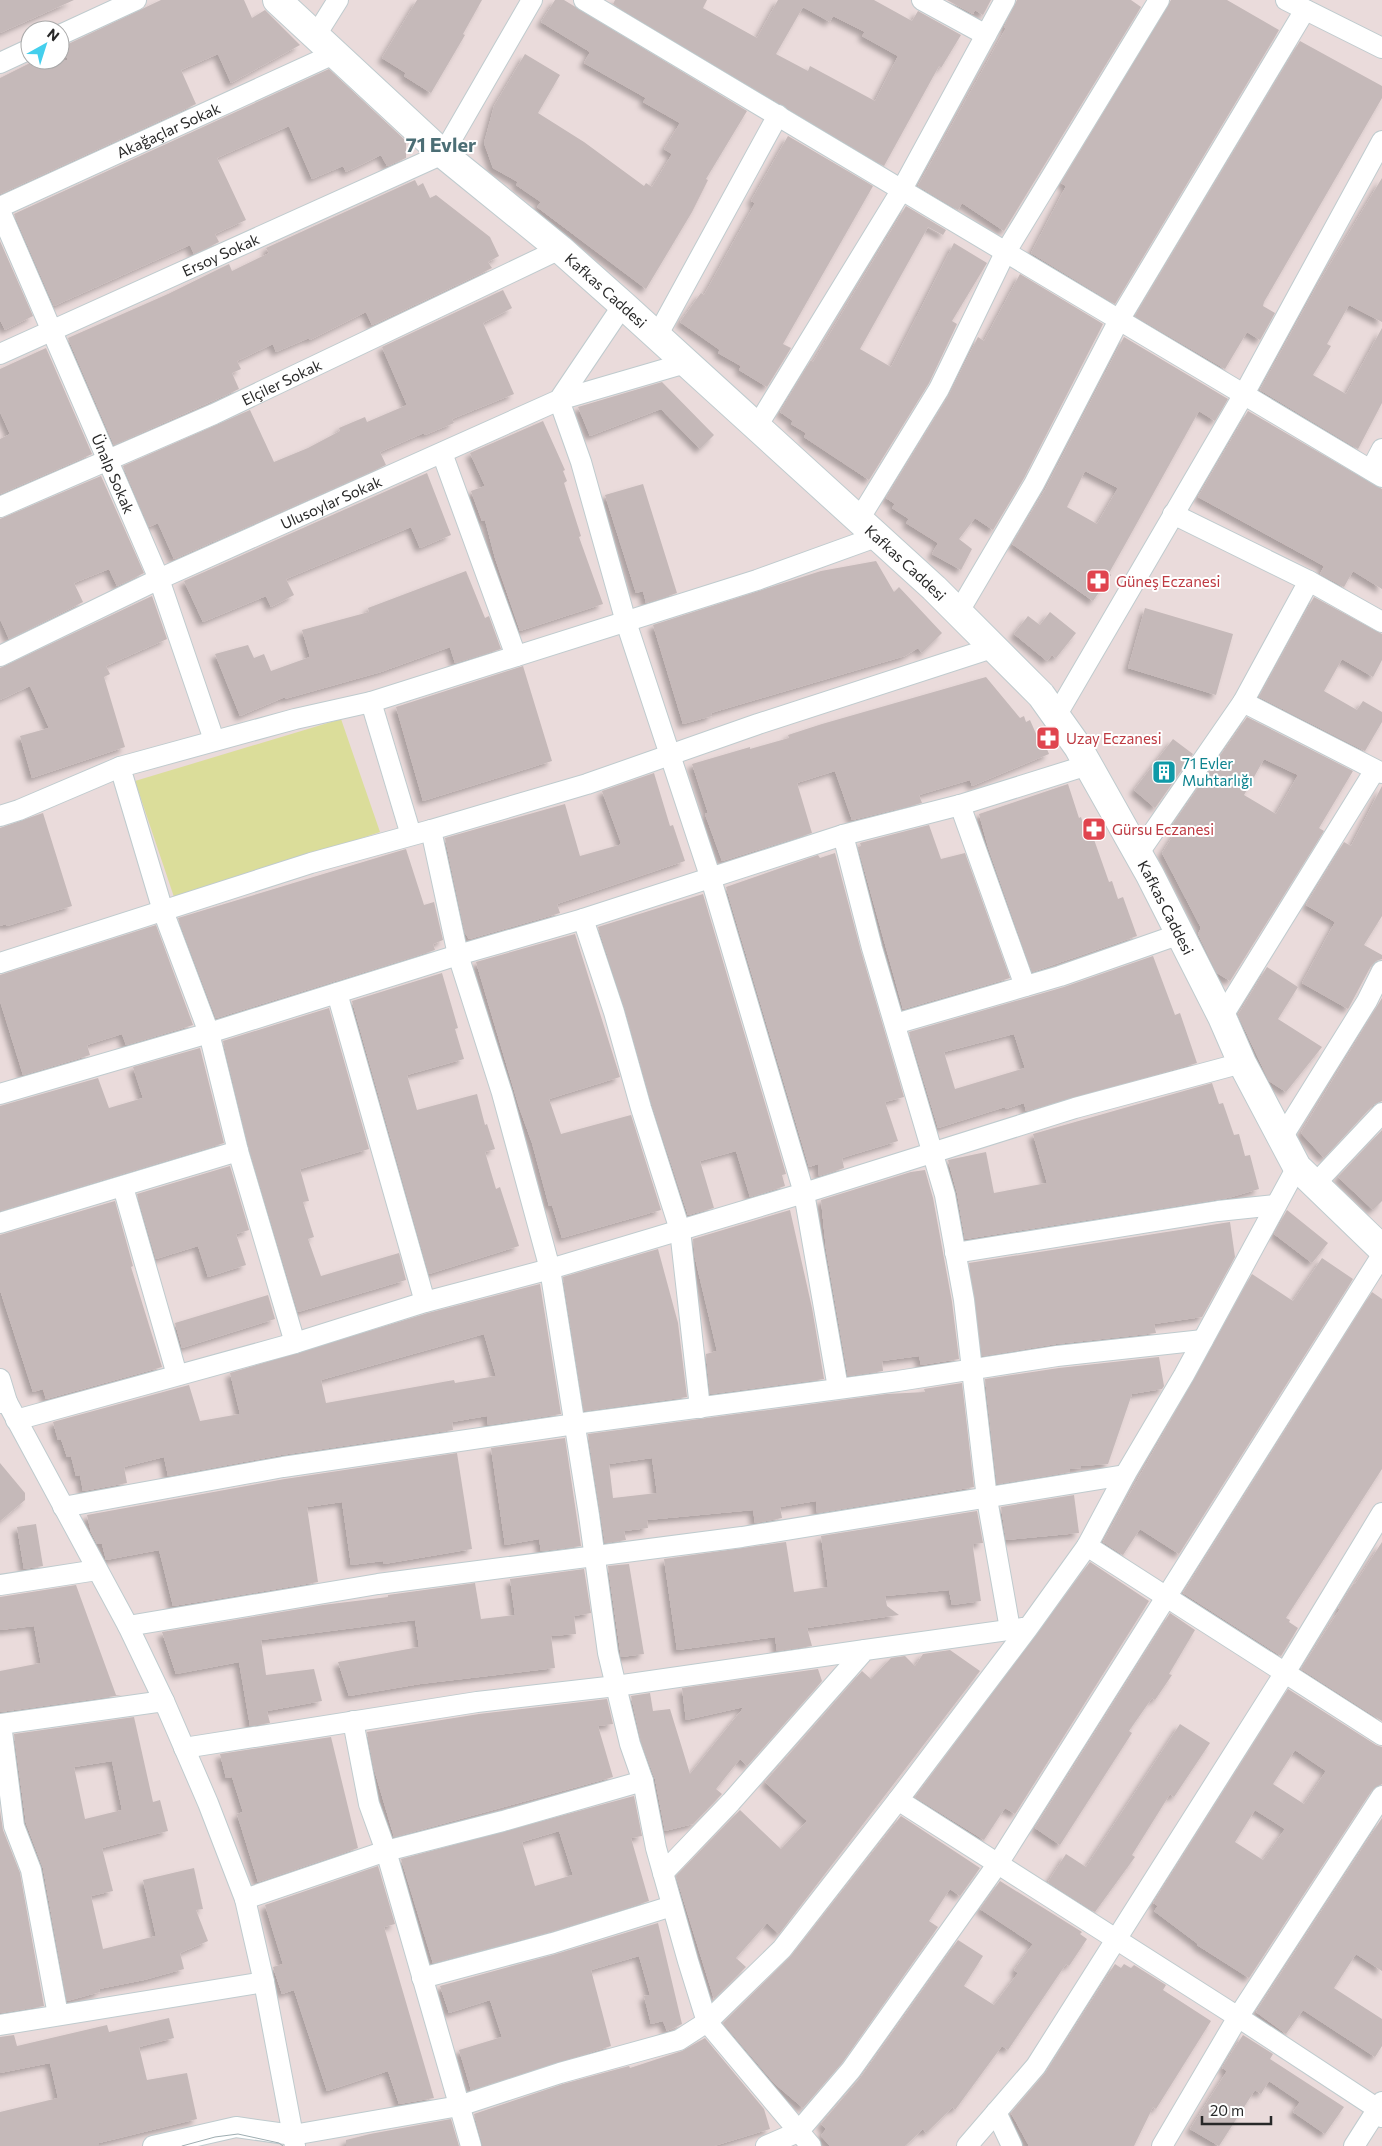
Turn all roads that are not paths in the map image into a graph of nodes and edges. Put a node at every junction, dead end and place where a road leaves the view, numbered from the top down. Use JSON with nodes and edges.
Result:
{"nodes":[{"id":1,"x":136,"y":0,"type":"edge"},
{"id":2,"x":277,"y":0,"type":"edge"},
{"id":3,"x":338,"y":0,"type":"edge"},
{"id":4,"x":532,"y":0,"type":"edge"},
{"id":5,"x":584,"y":0,"type":"edge"},
{"id":6,"x":922,"y":0,"type":"edge"},
{"id":7,"x":1005,"y":0,"type":"edge"},
{"id":8,"x":1160,"y":0,"type":"edge"},
{"id":9,"x":1286,"y":0,"type":"edge"},
{"id":10,"x":1305,"y":10,"type":"junction"},
{"id":11,"x":70,"y":31,"type":"edge"},
{"id":12,"x":316,"y":35,"type":"junction"},
{"id":13,"x":986,"y":35,"type":"junction"},
{"id":14,"x":1382,"y":48,"type":"edge"},
{"id":15,"x":336,"y":53,"type":"junction"},
{"id":16,"x":20,"y":54,"type":"edge"},
{"id":17,"x":0,"y":63,"type":"edge"},
{"id":18,"x":778,"y":115,"type":"junction"},
{"id":19,"x":1382,"y":141,"type":"edge"},
{"id":20,"x":442,"y":154,"type":"junction"},
{"id":21,"x":901,"y":191,"type":"junction"},
{"id":22,"x":0,"y":206,"type":"edge"},
{"id":23,"x":0,"y":211,"type":"edge"},
{"id":24,"x":560,"y":249,"type":"junction"},
{"id":25,"x":1005,"y":253,"type":"junction"},
{"id":26,"x":623,"y":305,"type":"junction"},
{"id":27,"x":1119,"y":320,"type":"junction"},
{"id":28,"x":51,"y":330,"type":"junction"},
{"id":29,"x":657,"y":336,"type":"junction"},
{"id":30,"x":0,"y":354,"type":"edge"},
{"id":31,"x":686,"y":363,"type":"junction"},
{"id":32,"x":1244,"y":394,"type":"junction"},
{"id":33,"x":559,"y":400,"type":"junction"},
{"id":34,"x":756,"y":428,"type":"junction"},
{"id":35,"x":1382,"y":449,"type":"edge"},
{"id":36,"x":442,"y":453,"type":"junction"},
{"id":37,"x":107,"y":460,"type":"junction"},
{"id":38,"x":1376,"y":473,"type":"edge"},
{"id":39,"x":0,"y":507,"type":"edge"},
{"id":40,"x":1173,"y":514,"type":"junction"},
{"id":41,"x":867,"y":529,"type":"junction"},
{"id":42,"x":159,"y":579,"type":"junction"},
{"id":43,"x":1309,"y":581,"type":"junction"},
{"id":44,"x":958,"y":613,"type":"junction"},
{"id":45,"x":626,"y":622,"type":"junction"},
{"id":46,"x":1382,"y":622,"type":"edge"},
{"id":47,"x":992,"y":648,"type":"junction"},
{"id":48,"x":0,"y":656,"type":"edge"},
{"id":49,"x":516,"y":656,"type":"junction"},
{"id":50,"x":371,"y":702,"type":"junction"},
{"id":51,"x":1243,"y":702,"type":"junction"},
{"id":52,"x":1056,"y":716,"type":"junction"},
{"id":53,"x":214,"y":740,"type":"junction"},
{"id":54,"x":671,"y":754,"type":"junction"},
{"id":55,"x":1088,"y":765,"type":"junction"},
{"id":56,"x":120,"y":767,"type":"junction"},
{"id":57,"x":1378,"y":771,"type":"edge"},
{"id":58,"x":960,"y":805,"type":"junction"},
{"id":59,"x":0,"y":816,"type":"edge"},
{"id":60,"x":421,"y":833,"type":"junction"},
{"id":61,"x":843,"y":835,"type":"junction"},
{"id":62,"x":1138,"y":854,"type":"junction"},
{"id":63,"x":711,"y":879,"type":"junction"},
{"id":64,"x":163,"y":911,"type":"junction"},
{"id":65,"x":583,"y":919,"type":"junction"},
{"id":66,"x":1180,"y":934,"type":"junction"},
{"id":67,"x":458,"y":955,"type":"junction"},
{"id":68,"x":0,"y":963,"type":"edge"},
{"id":69,"x":1382,"y":971,"type":"edge"},
{"id":70,"x":1025,"y":986,"type":"junction"},
{"id":71,"x":337,"y":993,"type":"junction"},
{"id":72,"x":1222,"y":1018,"type":"junction"},
{"id":73,"x":896,"y":1024,"type":"junction"},
{"id":74,"x":209,"y":1033,"type":"junction"},
{"id":75,"x":1242,"y":1063,"type":"junction"},
{"id":76,"x":0,"y":1094,"type":"edge"},
{"id":77,"x":1382,"y":1113,"type":"edge"},
{"id":78,"x":1283,"y":1136,"type":"junction"},
{"id":79,"x":238,"y":1151,"type":"junction"},
{"id":80,"x":933,"y":1151,"type":"junction"},
{"id":81,"x":1306,"y":1176,"type":"junction"},
{"id":82,"x":123,"y":1187,"type":"junction"},
{"id":83,"x":804,"y":1193,"type":"junction"},
{"id":84,"x":1276,"y":1205,"type":"junction"},
{"id":85,"x":0,"y":1223,"type":"edge"},
{"id":86,"x":680,"y":1230,"type":"junction"},
{"id":87,"x":1382,"y":1249,"type":"edge"},
{"id":88,"x":955,"y":1253,"type":"junction"},
{"id":89,"x":1382,"y":1255,"type":"edge"},
{"id":90,"x":550,"y":1268,"type":"junction"},
{"id":91,"x":425,"y":1302,"type":"junction"},
{"id":92,"x":1203,"y":1340,"type":"junction"},
{"id":93,"x":295,"y":1343,"type":"junction"},
{"id":94,"x":972,"y":1369,"type":"junction"},
{"id":95,"x":177,"y":1375,"type":"junction"},
{"id":96,"x":0,"y":1379,"type":"edge"},
{"id":97,"x":838,"y":1388,"type":"junction"},
{"id":98,"x":8,"y":1408,"type":"edge"},
{"id":99,"x":700,"y":1408,"type":"junction"},
{"id":100,"x":575,"y":1424,"type":"junction"},
{"id":101,"x":1125,"y":1475,"type":"junction"},
{"id":102,"x":987,"y":1499,"type":"junction"},
{"id":103,"x":64,"y":1507,"type":"junction"},
{"id":104,"x":1382,"y":1513,"type":"edge"},
{"id":105,"x":1087,"y":1546,"type":"junction"},
{"id":106,"x":595,"y":1556,"type":"junction"},
{"id":107,"x":97,"y":1570,"type":"junction"},
{"id":108,"x":0,"y":1585,"type":"edge"},
{"id":109,"x":1165,"y":1595,"type":"junction"},
{"id":110,"x":128,"y":1626,"type":"junction"},
{"id":111,"x":1019,"y":1628,"type":"junction"},
{"id":112,"x":865,"y":1650,"type":"junction"},
{"id":113,"x":1285,"y":1672,"type":"junction"},
{"id":114,"x":616,"y":1686,"type":"junction"},
{"id":115,"x":164,"y":1701,"type":"junction"},
{"id":116,"x":353,"y":1721,"type":"junction"},
{"id":117,"x":0,"y":1724,"type":"edge"},
{"id":118,"x":1382,"y":1735,"type":"edge"},
{"id":119,"x":184,"y":1748,"type":"junction"},
{"id":120,"x":643,"y":1781,"type":"junction"},
{"id":121,"x":1382,"y":1796,"type":"edge"},
{"id":122,"x":898,"y":1800,"type":"junction"},
{"id":123,"x":386,"y":1851,"type":"junction"},
{"id":124,"x":998,"y":1862,"type":"junction"},
{"id":125,"x":663,"y":1874,"type":"junction"},
{"id":126,"x":245,"y":1899,"type":"junction"},
{"id":127,"x":672,"y":1906,"type":"junction"},
{"id":128,"x":1116,"y":1940,"type":"junction"},
{"id":129,"x":422,"y":1978,"type":"junction"},
{"id":130,"x":264,"y":1982,"type":"junction"},
{"id":131,"x":58,"y":2015,"type":"junction"},
{"id":132,"x":1238,"y":2016,"type":"junction"},
{"id":133,"x":707,"y":2022,"type":"junction"},
{"id":134,"x":0,"y":2025,"type":"edge"},
{"id":135,"x":459,"y":2106,"type":"junction"},
{"id":136,"x":1381,"y":2109,"type":"edge"},
{"id":137,"x":996,"y":2112,"type":"junction"},
{"id":138,"x":804,"y":2139,"type":"edge"},
{"id":139,"x":296,"y":2142,"type":"edge"},
{"id":140,"x":153,"y":2146,"type":"edge"},
{"id":141,"x":470,"y":2146,"type":"edge"},
{"id":142,"x":766,"y":2146,"type":"edge"},
{"id":143,"x":967,"y":2146,"type":"edge"},
{"id":144,"x":1012,"y":2146,"type":"edge"},
{"id":145,"x":1162,"y":2146,"type":"edge"},
{"id":146,"x":1354,"y":2146,"type":"edge"}],
"edges":[{"from":1,"to":11,"type":"street"},
{"from":2,"to":12,"type":"street","name":"Kafkas Caddesi"},
{"from":3,"to":12,"type":"street"},
{"from":4,"to":20,"type":"street"},
{"from":5,"to":18,"type":"street"},
{"from":6,"to":13,"type":"street"},
{"from":7,"to":13,"type":"street"},
{"from":8,"to":25,"type":"street"},
{"from":9,"to":10,"type":"street"},
{"from":10,"to":14,"type":"street"},
{"from":10,"to":27,"type":"street"},
{"from":12,"to":15,"type":"street","name":"Kafkas Caddesi"},
{"from":13,"to":21,"type":"street"},
{"from":15,"to":20,"type":"street","name":"Kafkas Caddesi"},
{"from":15,"to":22,"type":"street","name":"Akağaçlar Sokak"},
{"from":16,"to":17,"type":"street"},
{"from":18,"to":21,"type":"street"},
{"from":18,"to":29,"type":"street"},
{"from":19,"to":32,"type":"street"},
{"from":20,"to":24,"type":"street","name":"Kafkas Caddesi"},
{"from":20,"to":28,"type":"street","name":"Ersoy Sokak"},
{"from":21,"to":25,"type":"street"},
{"from":21,"to":34,"type":"street"},
{"from":23,"to":28,"type":"street","name":"Ünalp Sokak"},
{"from":24,"to":26,"type":"street","name":"Kafkas Caddesi"},
{"from":24,"to":37,"type":"street","name":"Elçiler Sokak"},
{"from":25,"to":27,"type":"street"},
{"from":25,"to":41,"type":"street"},
{"from":26,"to":29,"type":"street","name":"Kafkas Caddesi"},
{"from":26,"to":33,"type":"street"},
{"from":27,"to":32,"type":"street"},
{"from":27,"to":44,"type":"street"},
{"from":28,"to":30,"type":"street","name":"Ersoy Sokak"},
{"from":28,"to":37,"type":"street","name":"Ünalp Sokak"},
{"from":29,"to":31,"type":"street","name":"Kafkas Caddesi"},
{"from":31,"to":33,"type":"street","name":"Ulusoylar Sokak"},
{"from":31,"to":34,"type":"street","name":"Kafkas Caddesi"},
{"from":32,"to":38,"type":"street"},
{"from":32,"to":40,"type":"street"},
{"from":33,"to":36,"type":"street","name":"Ulusoylar Sokak"},
{"from":33,"to":45,"type":"street"},
{"from":34,"to":41,"type":"street","name":"Kafkas Caddesi"},
{"from":35,"to":38,"type":"street"},
{"from":36,"to":42,"type":"street","name":"Ulusoylar Sokak"},
{"from":36,"to":49,"type":"street"},
{"from":37,"to":39,"type":"street","name":"Elçiler Sokak"},
{"from":37,"to":42,"type":"street","name":"Ünalp Sokak"},
{"from":40,"to":43,"type":"street"},
{"from":40,"to":52,"type":"street"},
{"from":41,"to":44,"type":"street","name":"Kafkas Caddesi"},
{"from":41,"to":45,"type":"street"},
{"from":42,"to":48,"type":"street","name":"Ulusoylar Sokak"},
{"from":42,"to":53,"type":"street","name":"Ünalp Sokak"},
{"from":43,"to":46,"type":"street"},
{"from":43,"to":51,"type":"street"},
{"from":44,"to":47,"type":"street","name":"Kafkas Caddesi"},
{"from":45,"to":49,"type":"street"},
{"from":45,"to":54,"type":"street"},
{"from":47,"to":52,"type":"street","name":"Kafkas Caddesi"},
{"from":47,"to":54,"type":"street"},
{"from":49,"to":50,"type":"street"},
{"from":50,"to":53,"type":"street"},
{"from":50,"to":60,"type":"street"},
{"from":51,"to":57,"type":"street"},
{"from":51,"to":62,"type":"street"},
{"from":52,"to":55,"type":"street","name":"Kafkas Caddesi"},
{"from":53,"to":56,"type":"street"},
{"from":54,"to":60,"type":"street"},
{"from":54,"to":63,"type":"street"},
{"from":55,"to":58,"type":"street"},
{"from":55,"to":62,"type":"street","name":"Kafkas Caddesi"},
{"from":56,"to":59,"type":"street"},
{"from":56,"to":64,"type":"street"},
{"from":57,"to":72,"type":"street"},
{"from":58,"to":61,"type":"street"},
{"from":58,"to":70,"type":"street"},
{"from":60,"to":64,"type":"street"},
{"from":60,"to":67,"type":"street"},
{"from":61,"to":63,"type":"street"},
{"from":61,"to":73,"type":"street"},
{"from":62,"to":66,"type":"street","name":"Kafkas Caddesi"},
{"from":63,"to":65,"type":"street"},
{"from":63,"to":83,"type":"street"},
{"from":64,"to":68,"type":"street"},
{"from":64,"to":74,"type":"street"},
{"from":65,"to":67,"type":"street"},
{"from":65,"to":86,"type":"street"},
{"from":66,"to":70,"type":"street"},
{"from":66,"to":72,"type":"street","name":"Kafkas Caddesi"},
{"from":67,"to":71,"type":"street"},
{"from":67,"to":90,"type":"street"},
{"from":69,"to":78,"type":"street"},
{"from":70,"to":73,"type":"street"},
{"from":71,"to":74,"type":"street"},
{"from":71,"to":91,"type":"street"},
{"from":72,"to":75,"type":"street","name":"Kafkas Caddesi"},
{"from":73,"to":80,"type":"street"},
{"from":74,"to":76,"type":"street"},
{"from":74,"to":79,"type":"street"},
{"from":75,"to":78,"type":"street","name":"Kafkas Caddesi"},
{"from":75,"to":80,"type":"street"},
{"from":77,"to":81,"type":"street"},
{"from":78,"to":81,"type":"street","name":"Kafkas Caddesi"},
{"from":79,"to":82,"type":"street"},
{"from":79,"to":93,"type":"street"},
{"from":80,"to":83,"type":"street"},
{"from":80,"to":88,"type":"street"},
{"from":81,"to":84,"type":"street"},
{"from":81,"to":87,"type":"street","name":"Kafkas Caddesi"},
{"from":82,"to":85,"type":"street"},
{"from":82,"to":95,"type":"street"},
{"from":83,"to":86,"type":"street"},
{"from":83,"to":97,"type":"street"},
{"from":84,"to":88,"type":"street"},
{"from":84,"to":92,"type":"street"},
{"from":86,"to":90,"type":"street"},
{"from":86,"to":99,"type":"street"},
{"from":88,"to":94,"type":"street"},
{"from":89,"to":109,"type":"street"},
{"from":90,"to":91,"type":"street"},
{"from":90,"to":100,"type":"street"},
{"from":91,"to":93,"type":"street"},
{"from":92,"to":94,"type":"street"},
{"from":92,"to":101,"type":"street"},
{"from":93,"to":95,"type":"street"},
{"from":94,"to":97,"type":"street"},
{"from":94,"to":102,"type":"street"},
{"from":95,"to":98,"type":"street"},
{"from":96,"to":98,"type":"street"},
{"from":97,"to":99,"type":"street"},
{"from":98,"to":103,"type":"street"},
{"from":99,"to":100,"type":"street"},
{"from":100,"to":103,"type":"street"},
{"from":100,"to":106,"type":"street"},
{"from":101,"to":102,"type":"street"},
{"from":101,"to":105,"type":"street"},
{"from":102,"to":106,"type":"street"},
{"from":102,"to":111,"type":"street"},
{"from":103,"to":107,"type":"street"},
{"from":104,"to":113,"type":"street"},
{"from":105,"to":109,"type":"street"},
{"from":105,"to":111,"type":"street"},
{"from":106,"to":110,"type":"street"},
{"from":106,"to":114,"type":"street"},
{"from":107,"to":108,"type":"street"},
{"from":107,"to":110,"type":"street"},
{"from":109,"to":113,"type":"street"},
{"from":109,"to":124,"type":"street"},
{"from":110,"to":115,"type":"street"},
{"from":111,"to":112,"type":"street"},
{"from":111,"to":122,"type":"street"},
{"from":112,"to":114,"type":"street"},
{"from":112,"to":125,"type":"street"},
{"from":113,"to":118,"type":"street"},
{"from":113,"to":128,"type":"street"},
{"from":114,"to":116,"type":"street"},
{"from":114,"to":120,"type":"street"},
{"from":115,"to":117,"type":"street"},
{"from":115,"to":119,"type":"street"},
{"from":116,"to":119,"type":"street"},
{"from":116,"to":123,"type":"street"},
{"from":117,"to":131,"type":"street"},
{"from":119,"to":126,"type":"street"},
{"from":120,"to":123,"type":"street"},
{"from":120,"to":125,"type":"street"},
{"from":121,"to":132,"type":"street"},
{"from":122,"to":124,"type":"street"},
{"from":122,"to":133,"type":"street"},
{"from":123,"to":126,"type":"street"},
{"from":123,"to":129,"type":"street"},
{"from":124,"to":128,"type":"street"},
{"from":124,"to":138,"type":"street"},
{"from":125,"to":127,"type":"street"},
{"from":126,"to":130,"type":"street"},
{"from":127,"to":129,"type":"street"},
{"from":127,"to":133,"type":"street"},
{"from":128,"to":132,"type":"street"},
{"from":128,"to":137,"type":"street"},
{"from":129,"to":135,"type":"street"},
{"from":130,"to":131,"type":"street"},
{"from":130,"to":139,"type":"street"},
{"from":131,"to":134,"type":"street"},
{"from":132,"to":136,"type":"street"},
{"from":132,"to":145,"type":"street"},
{"from":133,"to":135,"type":"street"},
{"from":133,"to":138,"type":"street"},
{"from":135,"to":139,"type":"street"},
{"from":135,"to":141,"type":"street"},
{"from":136,"to":146,"type":"street"},
{"from":137,"to":143,"type":"street"},
{"from":137,"to":144,"type":"street"},
{"from":138,"to":142,"type":"street"},
{"from":139,"to":140,"type":"street"}]}
